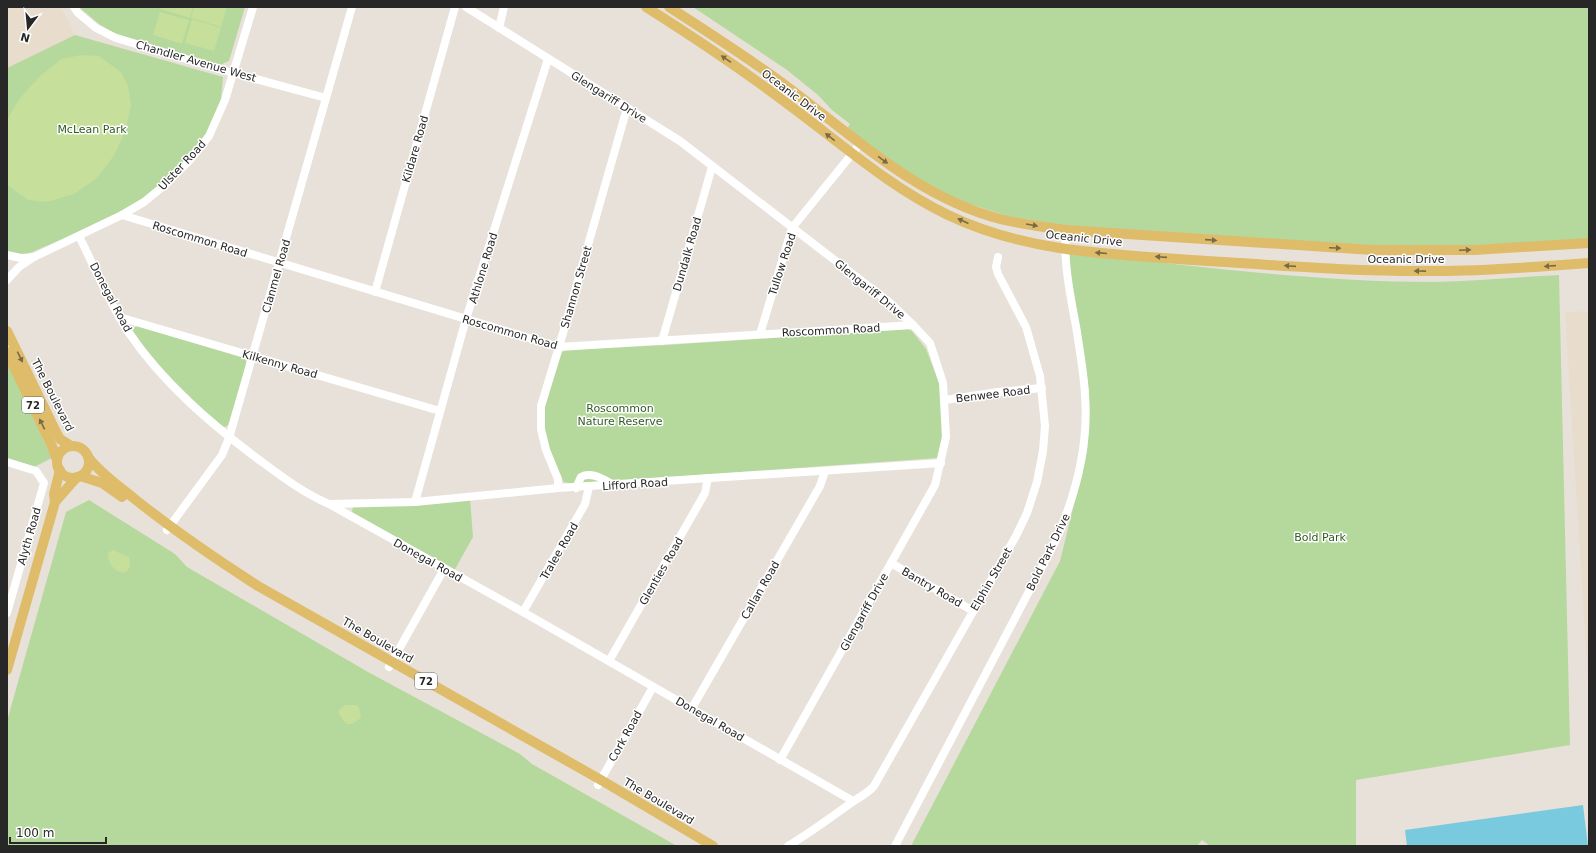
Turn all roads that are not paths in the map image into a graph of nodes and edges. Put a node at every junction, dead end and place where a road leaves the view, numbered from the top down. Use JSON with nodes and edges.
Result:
{"nodes":[{"id":1,"x":74,"y":7,"type":"edge"},
{"id":2,"x":252,"y":7,"type":"edge"},
{"id":3,"x":352,"y":7,"type":"edge"},
{"id":4,"x":455,"y":7,"type":"edge"},
{"id":5,"x":466,"y":7,"type":"edge"},
{"id":6,"x":504,"y":7,"type":"edge"},
{"id":7,"x":646,"y":7,"type":"edge"},
{"id":8,"x":650,"y":7,"type":"edge"},
{"id":9,"x":669,"y":7,"type":"edge"},
{"id":10,"x":658,"y":14,"type":"junction"},
{"id":11,"x":499,"y":28,"type":"junction"},
{"id":12,"x":548,"y":58,"type":"junction"},
{"id":13,"x":233,"y":72,"type":"junction"},
{"id":14,"x":326,"y":98,"type":"junction"},
{"id":15,"x":627,"y":108,"type":"junction"},
{"id":16,"x":860,"y":144,"type":"junction"},
{"id":17,"x":852,"y":154,"type":"junction"},
{"id":18,"x":712,"y":167,"type":"junction"},
{"id":19,"x":122,"y":215,"type":"junction"},
{"id":20,"x":792,"y":228,"type":"junction"},
{"id":21,"x":1066,"y":230,"type":"junction"},
{"id":22,"x":79,"y":236,"type":"junction"},
{"id":23,"x":1589,"y":243,"type":"edge"},
{"id":24,"x":1064,"y":249,"type":"junction"},
{"id":25,"x":7,"y":255,"type":"edge"},
{"id":26,"x":34,"y":257,"type":"junction"},
{"id":27,"x":998,"y":257,"type":"dead end"},
{"id":28,"x":1589,"y":263,"type":"edge"},
{"id":29,"x":280,"y":264,"type":"junction"},
{"id":30,"x":7,"y":280,"type":"edge"},
{"id":31,"x":375,"y":292,"type":"junction"},
{"id":32,"x":119,"y":317,"type":"junction"},
{"id":33,"x":466,"y":319,"type":"junction"},
{"id":34,"x":913,"y":325,"type":"junction"},
{"id":35,"x":7,"y":330,"type":"edge"},
{"id":36,"x":760,"y":334,"type":"junction"},
{"id":37,"x":662,"y":341,"type":"junction"},
{"id":38,"x":559,"y":348,"type":"junction"},
{"id":39,"x":7,"y":352,"type":"edge"},
{"id":40,"x":253,"y":356,"type":"junction"},
{"id":41,"x":1042,"y":388,"type":"junction"},
{"id":42,"x":945,"y":400,"type":"junction"},
{"id":43,"x":440,"y":411,"type":"junction"},
{"id":44,"x":230,"y":438,"type":"junction"},
{"id":45,"x":71,"y":446,"type":"junction"},
{"id":46,"x":88,"y":457,"type":"junction"},
{"id":47,"x":7,"y":462,"type":"edge"},
{"id":48,"x":941,"y":463,"type":"junction"},
{"id":49,"x":58,"y":465,"type":"junction"},
{"id":50,"x":825,"y":471,"type":"junction"},
{"id":51,"x":79,"y":476,"type":"junction"},
{"id":52,"x":708,"y":478,"type":"junction"},
{"id":53,"x":614,"y":485,"type":"junction"},
{"id":54,"x":589,"y":487,"type":"junction"},
{"id":55,"x":558,"y":488,"type":"junction"},
{"id":56,"x":576,"y":488,"type":"junction"},
{"id":57,"x":56,"y":502,"type":"junction"},
{"id":58,"x":415,"y":502,"type":"junction"},
{"id":59,"x":329,"y":504,"type":"junction"},
{"id":60,"x":168,"y":528,"type":"junction"},
{"id":61,"x":891,"y":563,"type":"junction"},
{"id":62,"x":444,"y":569,"type":"junction"},
{"id":63,"x":973,"y":611,"type":"junction"},
{"id":64,"x":524,"y":612,"type":"junction"},
{"id":65,"x":7,"y":613,"type":"edge"},
{"id":66,"x":609,"y":661,"type":"junction"},
{"id":67,"x":390,"y":664,"type":"junction"},
{"id":68,"x":7,"y":670,"type":"edge"},
{"id":69,"x":653,"y":687,"type":"junction"},
{"id":70,"x":692,"y":708,"type":"junction"},
{"id":71,"x":780,"y":760,"type":"junction"},
{"id":72,"x":599,"y":782,"type":"junction"},
{"id":73,"x":853,"y":801,"type":"junction"},
{"id":74,"x":702,"y":846,"type":"edge"},
{"id":75,"x":713,"y":846,"type":"edge"},
{"id":76,"x":788,"y":846,"type":"edge"},
{"id":77,"x":895,"y":846,"type":"edge"}],
"edges":[{"from":1,"to":13,"type":"street","name":"Chandler Avenue West"},
{"from":2,"to":13,"type":"street","name":"Ulster Road"},
{"from":3,"to":14,"type":"street","name":"Clanmel Road"},
{"from":4,"to":31,"type":"street","name":"Kildare Road"},
{"from":5,"to":11,"type":"street","name":"Glengariff Drive"},
{"from":6,"to":11,"type":"street"},
{"from":7,"to":10,"type":"main road","name":"Oceanic Drive"},
{"from":8,"to":10,"type":"street"},
{"from":9,"to":16,"type":"main road","name":"Oceanic Drive"},
{"from":17,"to":10,"type":"main road","name":"Oceanic Drive","one_way":true},
{"from":11,"to":12,"type":"street","name":"Glengariff Drive"},
{"from":12,"to":15,"type":"street","name":"Glengariff Drive"},
{"from":12,"to":33,"type":"street","name":"Athlone Road"},
{"from":13,"to":14,"type":"street","name":"Chandler Avenue West"},
{"from":13,"to":19,"type":"street","name":"Ulster Road"},
{"from":14,"to":29,"type":"street","name":"Clanmel Road"},
{"from":15,"to":18,"type":"street","name":"Glengariff Drive"},
{"from":15,"to":38,"type":"street","name":"Shannon Street"},
{"from":16,"to":17,"type":"street","name":"Tullow Road"},
{"from":16,"to":21,"type":"main road","name":"Oceanic Drive","one_way":true},
{"from":17,"to":20,"type":"street","name":"Tullow Road"},
{"from":24,"to":17,"type":"main road","name":"Oceanic Drive","one_way":true},
{"from":18,"to":20,"type":"street","name":"Glengariff Drive"},
{"from":18,"to":37,"type":"street","name":"Dundalk Road"},
{"from":19,"to":22,"type":"street","name":"Ulster Road"},
{"from":19,"to":29,"type":"street","name":"Roscommon Road"},
{"from":20,"to":34,"type":"street","name":"Glengariff Drive"},
{"from":20,"to":36,"type":"street","name":"Tullow Road"},
{"from":21,"to":23,"type":"main road","name":"Oceanic Drive","one_way":true},
{"from":21,"to":24,"type":"street","name":"Bold Park Drive"},
{"from":22,"to":26,"type":"street","name":"Ulster Road"},
{"from":22,"to":32,"type":"street","name":"Donegal Road"},
{"from":28,"to":24,"type":"main road","name":"Oceanic Drive","one_way":true},
{"from":24,"to":77,"type":"street","name":"Bold Park Drive"},
{"from":25,"to":26,"type":"street","name":"Ulster Road"},
{"from":26,"to":30,"type":"street","name":"Ulster Road"},
{"from":27,"to":41,"type":"street","name":"Elphin Street"},
{"from":29,"to":31,"type":"street","name":"Roscommon Road"},
{"from":29,"to":40,"type":"street","name":"Clanmel Road"},
{"from":31,"to":33,"type":"street","name":"Roscommon Road"},
{"from":32,"to":40,"type":"street","name":"Kilkenny Road"},
{"from":32,"to":44,"type":"street","name":"Donegal Road"},
{"from":33,"to":38,"type":"street","name":"Roscommon Road"},
{"from":33,"to":43,"type":"street","name":"Athlone Road"},
{"from":34,"to":36,"type":"street","name":"Roscommon Road"},
{"from":34,"to":42,"type":"street","name":"Glengariff Drive"},
{"from":35,"to":45,"type":"main road","name":"The Boulevard","number":"72","one_way":true},
{"from":36,"to":37,"type":"street","name":"Roscommon Road"},
{"from":37,"to":38,"type":"street","name":"Roscommon Road"},
{"from":38,"to":55,"type":"street","name":"Shannon Street"},
{"from":49,"to":39,"type":"main road","name":"The Boulevard","number":"72","one_way":true},
{"from":40,"to":43,"type":"street","name":"Kilkenny Road"},
{"from":40,"to":44,"type":"street","name":"Clanmel Road"},
{"from":41,"to":42,"type":"street","name":"Benwee Road"},
{"from":41,"to":63,"type":"street","name":"Elphin Street"},
{"from":42,"to":48,"type":"street","name":"Glengariff Drive"},
{"from":43,"to":58,"type":"street","name":"Athlone Road"},
{"from":44,"to":59,"type":"street","name":"Donegal Road"},
{"from":44,"to":60,"type":"street","name":"Clanmel Road"},
{"from":45,"to":46,"type":"main road","number":"72"},
{"from":45,"to":49,"type":"main road"},
{"from":46,"to":51,"type":"main road"},
{"from":46,"to":60,"type":"main road","name":"The Boulevard","number":"72"},
{"from":47,"to":65,"type":"street","name":"Alyth Road"},
{"from":48,"to":50,"type":"street","name":"Lifford Road"},
{"from":48,"to":61,"type":"street","name":"Glengariff Drive"},
{"from":49,"to":51,"type":"main road","number":"72"},
{"from":49,"to":57,"type":"main road"},
{"from":50,"to":52,"type":"street","name":"Lifford Road"},
{"from":50,"to":70,"type":"street","name":"Callan Road"},
{"from":51,"to":57,"type":"main road"},
{"from":51,"to":60,"type":"main road","name":"The Boulevard","number":"72"},
{"from":52,"to":53,"type":"street","name":"Lifford Road"},
{"from":52,"to":66,"type":"street","name":"Glenties Road"},
{"from":53,"to":54,"type":"street","name":"Lifford Road"},
{"from":53,"to":56,"type":"street"},
{"from":54,"to":56,"type":"street","name":"Lifford Road"},
{"from":54,"to":64,"type":"street","name":"Tralee Road"},
{"from":55,"to":56,"type":"street","name":"Lifford Road"},
{"from":55,"to":58,"type":"street","name":"Lifford Road"},
{"from":57,"to":68,"type":"main road"},
{"from":58,"to":59,"type":"street","name":"Lifford Road"},
{"from":59,"to":62,"type":"street","name":"Donegal Road"},
{"from":60,"to":67,"type":"main road","name":"The Boulevard","number":"72"},
{"from":61,"to":63,"type":"street","name":"Bantry Road"},
{"from":61,"to":71,"type":"street","name":"Glengariff Drive"},
{"from":62,"to":64,"type":"street","name":"Donegal Road"},
{"from":62,"to":67,"type":"street"},
{"from":63,"to":73,"type":"street","name":"Elphin Street"},
{"from":64,"to":66,"type":"street","name":"Donegal Road"},
{"from":66,"to":69,"type":"street","name":"Donegal Road"},
{"from":67,"to":72,"type":"main road","name":"The Boulevard","number":"72"},
{"from":69,"to":70,"type":"street","name":"Donegal Road"},
{"from":69,"to":72,"type":"street","name":"Cork Road"},
{"from":70,"to":71,"type":"street","name":"Donegal Road"},
{"from":71,"to":73,"type":"street","name":"Donegal Road"},
{"from":72,"to":74,"type":"main road","name":"The Boulevard","number":"72"},
{"from":72,"to":75,"type":"main road","name":"The Boulevard","number":"72"},
{"from":73,"to":76,"type":"street","name":"Elphin Street"}]}
